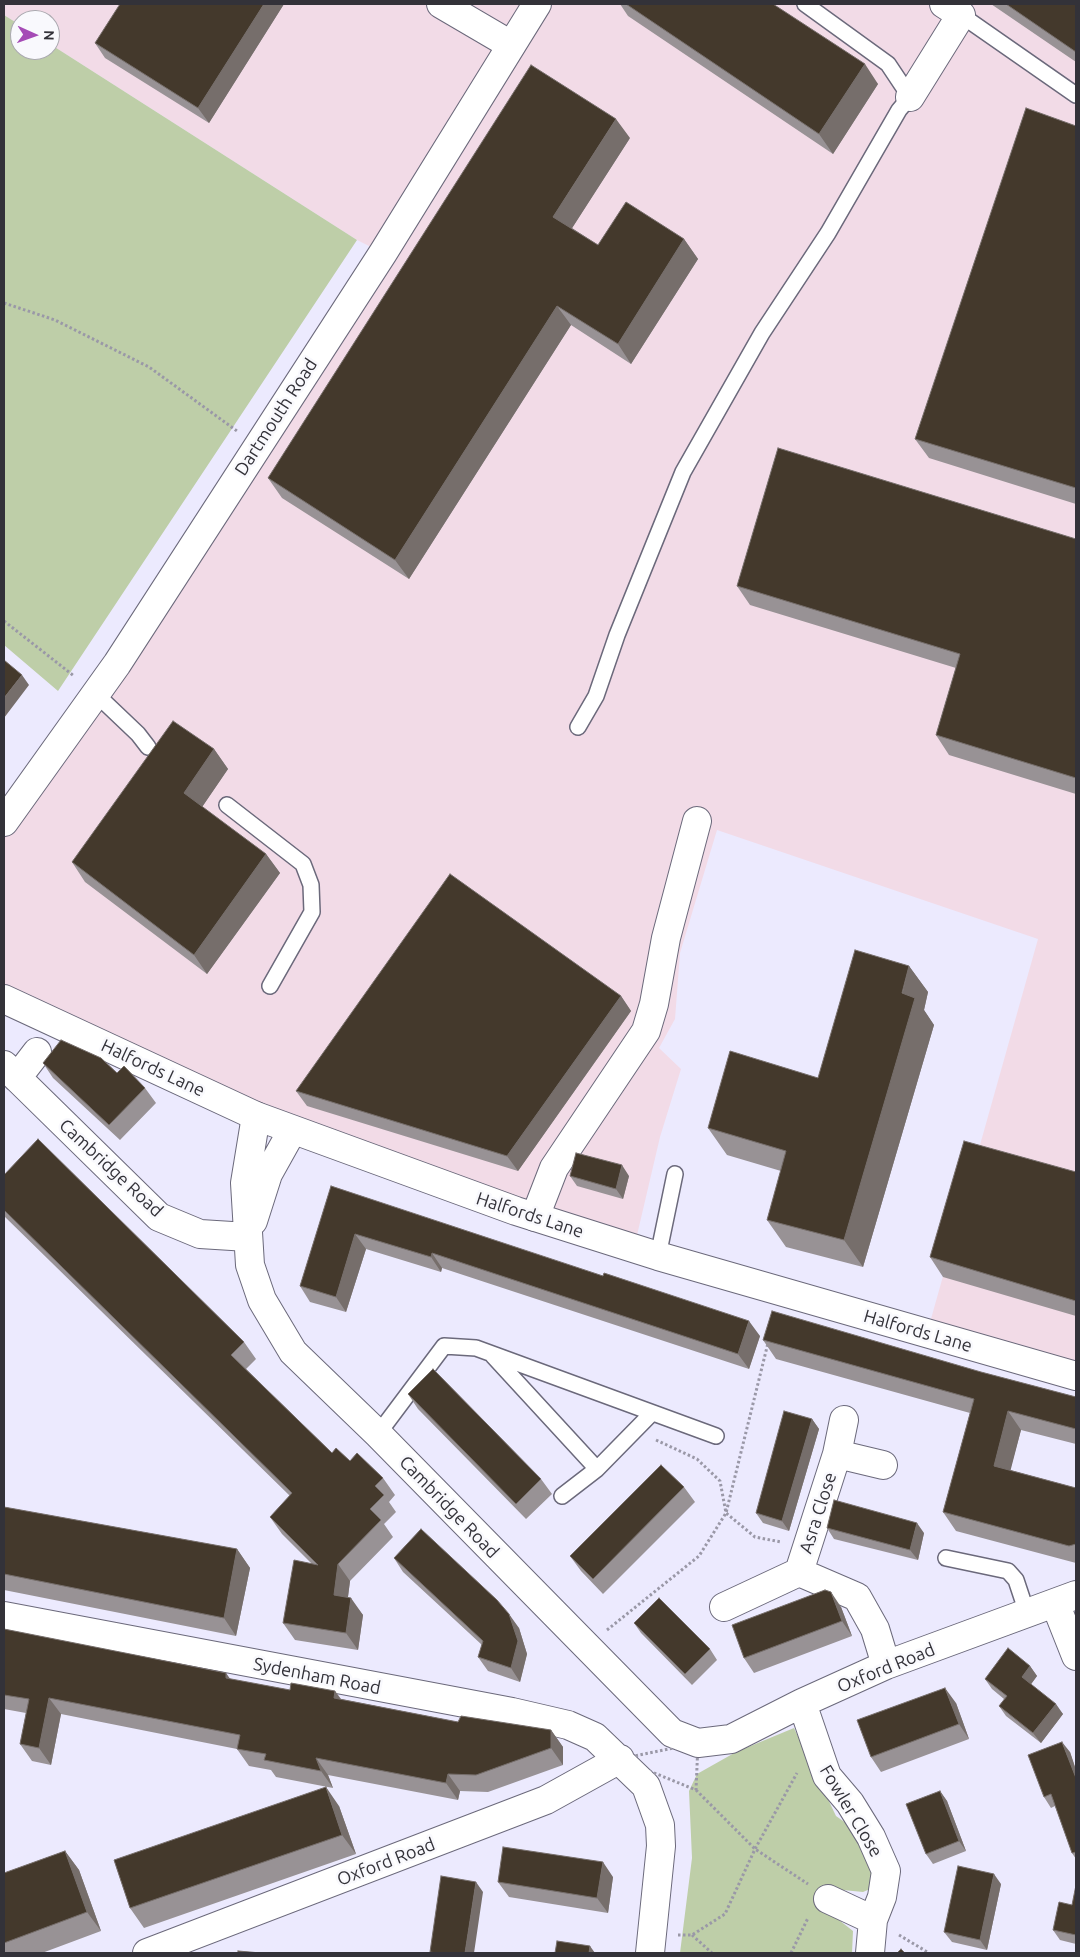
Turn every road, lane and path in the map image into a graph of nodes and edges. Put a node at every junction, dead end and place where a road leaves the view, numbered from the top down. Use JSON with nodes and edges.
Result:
{"nodes":[{"id":1,"x":441,"y":4,"type":"edge"},
{"id":2,"x":537,"y":4,"type":"edge"},
{"id":3,"x":805,"y":4,"type":"edge"},
{"id":4,"x":952,"y":9,"type":"edge"},
{"id":5,"x":511,"y":45,"type":"junction"},
{"id":6,"x":1076,"y":95,"type":"edge"},
{"id":7,"x":910,"y":97,"type":"junction"},
{"id":8,"x":4,"y":303,"type":"edge"},
{"id":9,"x":257,"y":446,"type":"junction"},
{"id":10,"x":4,"y":621,"type":"edge"},
{"id":11,"x":97,"y":695,"type":"junction"},
{"id":12,"x":578,"y":727,"type":"dead end"},
{"id":13,"x":148,"y":747,"type":"dead end"},
{"id":14,"x":227,"y":806,"type":"dead end"},
{"id":15,"x":697,"y":821,"type":"dead end"},
{"id":16,"x":4,"y":822,"type":"edge"},
{"id":17,"x":270,"y":986,"type":"dead end"},
{"id":18,"x":4,"y":999,"type":"edge"},
{"id":19,"x":37,"y":1052,"type":"dead end"},
{"id":20,"x":10,"y":1071,"type":"edge"},
{"id":21,"x":256,"y":1116,"type":"junction"},
{"id":22,"x":292,"y":1131,"type":"junction"},
{"id":23,"x":674,"y":1174,"type":"dead end"},
{"id":24,"x":535,"y":1217,"type":"junction"},
{"id":25,"x":248,"y":1237,"type":"junction"},
{"id":26,"x":658,"y":1256,"type":"junction"},
{"id":27,"x":769,"y":1340,"type":"edge"},
{"id":28,"x":490,"y":1354,"type":"junction"},
{"id":29,"x":1076,"y":1376,"type":"edge"},
{"id":30,"x":651,"y":1414,"type":"junction"},
{"id":31,"x":844,"y":1420,"type":"dead end"},
{"id":32,"x":635,"y":1431,"type":"junction"},
{"id":33,"x":378,"y":1434,"type":"junction"},
{"id":34,"x":716,"y":1436,"type":"dead end"},
{"id":35,"x":836,"y":1454,"type":"junction"},
{"id":36,"x":884,"y":1465,"type":"dead end"},
{"id":37,"x":597,"y":1469,"type":"junction"},
{"id":38,"x":562,"y":1496,"type":"dead end"},
{"id":39,"x":726,"y":1513,"type":"junction"},
{"id":40,"x":946,"y":1558,"type":"dead end"},
{"id":41,"x":803,"y":1559,"type":"junction"},
{"id":42,"x":1066,"y":1599,"type":"edge"},
{"id":43,"x":724,"y":1607,"type":"dead end"},
{"id":44,"x":1027,"y":1613,"type":"junction"},
{"id":45,"x":4,"y":1616,"type":"edge"},
{"id":46,"x":586,"y":1647,"type":"junction"},
{"id":47,"x":1076,"y":1656,"type":"edge"},
{"id":48,"x":886,"y":1666,"type":"junction"},
{"id":49,"x":802,"y":1703,"type":"junction"},
{"id":50,"x":814,"y":1742,"type":"junction"},
{"id":51,"x":698,"y":1743,"type":"junction"},
{"id":52,"x":620,"y":1759,"type":"junction"},
{"id":53,"x":696,"y":1790,"type":"junction"},
{"id":54,"x":755,"y":1849,"type":"junction"},
{"id":55,"x":824,"y":1896,"type":"junction"},
{"id":56,"x":873,"y":1920,"type":"junction"},
{"id":57,"x":692,"y":1935,"type":"junction"},
{"id":58,"x":651,"y":1944,"type":"edge"},
{"id":59,"x":148,"y":1953,"type":"edge"},
{"id":60,"x":712,"y":1953,"type":"edge"},
{"id":61,"x":791,"y":1953,"type":"edge"},
{"id":62,"x":870,"y":1953,"type":"edge"}],
"edges":[{"from":1,"to":5,"type":"street"},
{"from":2,"to":5,"type":"street","name":"Dartmouth Road"},
{"from":3,"to":7,"type":"lane"},
{"from":4,"to":6,"type":"lane"},
{"from":4,"to":7,"type":"street"},
{"from":5,"to":9,"type":"street","name":"Dartmouth Road"},
{"from":7,"to":12,"type":"lane"},
{"from":8,"to":9,"type":"path"},
{"from":9,"to":11,"type":"street","name":"Dartmouth Road"},
{"from":10,"to":11,"type":"path"},
{"from":11,"to":13,"type":"lane"},
{"from":11,"to":16,"type":"street","name":"Dartmouth Road"},
{"from":14,"to":17,"type":"lane"},
{"from":15,"to":24,"type":"street"},
{"from":18,"to":21,"type":"street","name":"Halfords Lane"},
{"from":19,"to":20,"type":"street","name":"Cambridge Road"},
{"from":20,"to":25,"type":"street","name":"Cambridge Road"},
{"from":21,"to":22,"type":"street","name":"Halfords Lane"},
{"from":21,"to":25,"type":"street","name":"Cambridge Road"},
{"from":22,"to":24,"type":"street","name":"Halfords Lane"},
{"from":22,"to":25,"type":"street","name":"Cambridge Road"},
{"from":23,"to":26,"type":"lane"},
{"from":24,"to":26,"type":"street","name":"Halfords Lane"},
{"from":25,"to":33,"type":"street","name":"Cambridge Road"},
{"from":26,"to":29,"type":"street","name":"Halfords Lane"},
{"from":27,"to":39,"type":"path"},
{"from":28,"to":30,"type":"lane"},
{"from":28,"to":33,"type":"lane"},
{"from":28,"to":37,"type":"lane"},
{"from":30,"to":32,"type":"lane"},
{"from":30,"to":34,"type":"lane"},
{"from":31,"to":35,"type":"street","name":"Asra Close"},
{"from":32,"to":37,"type":"lane"},
{"from":32,"to":39,"type":"path"},
{"from":33,"to":46,"type":"street","name":"Cambridge Road"},
{"from":35,"to":36,"type":"street","name":"Asra Close"},
{"from":35,"to":41,"type":"street","name":"Asra Close"},
{"from":37,"to":38,"type":"lane"},
{"from":39,"to":41,"type":"path"},
{"from":39,"to":46,"type":"path"},
{"from":40,"to":44,"type":"lane"},
{"from":41,"to":43,"type":"street"},
{"from":41,"to":48,"type":"street"},
{"from":42,"to":44,"type":"street","name":"Oxford Road"},
{"from":42,"to":47,"type":"street"},
{"from":44,"to":48,"type":"street","name":"Oxford Road"},
{"from":45,"to":52,"type":"street","name":"Sydenham Road"},
{"from":46,"to":51,"type":"street","name":"Cambridge Road"},
{"from":48,"to":49,"type":"street","name":"Oxford Road"},
{"from":49,"to":50,"type":"street","name":"Fowler Close"},
{"from":49,"to":51,"type":"street","name":"Oxford Road"},
{"from":50,"to":54,"type":"path"},
{"from":50,"to":56,"type":"street","name":"Fowler Close"},
{"from":51,"to":53,"type":"path"},
{"from":52,"to":53,"type":"path"},
{"from":52,"to":58,"type":"street","name":"Sydenham Road"},
{"from":52,"to":59,"type":"street","name":"Oxford Road"},
{"from":53,"to":54,"type":"path"},
{"from":54,"to":55,"type":"path"},
{"from":54,"to":57,"type":"path"},
{"from":55,"to":56,"type":"street"},
{"from":55,"to":61,"type":"path"},
{"from":56,"to":62,"type":"street","name":"Fowler Close"},
{"from":57,"to":58,"type":"path"},
{"from":57,"to":60,"type":"path"}]}
